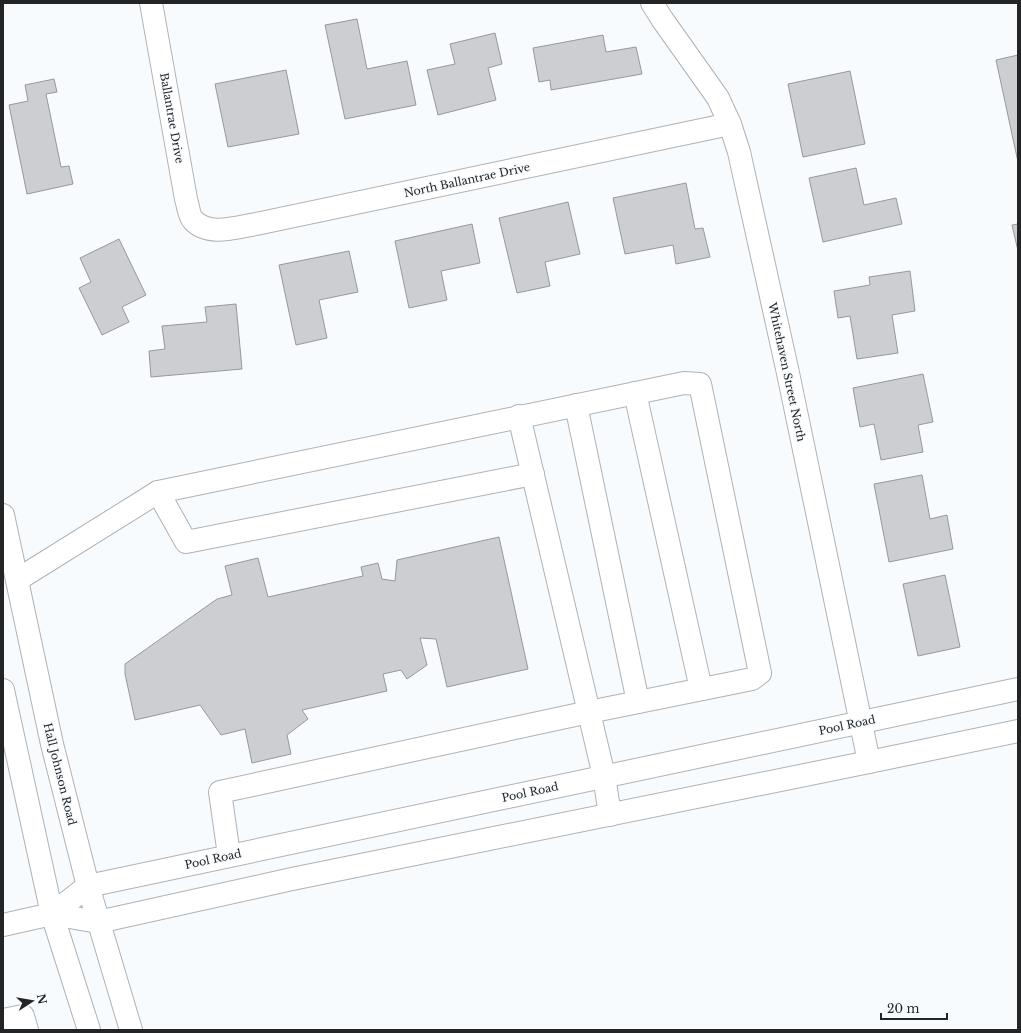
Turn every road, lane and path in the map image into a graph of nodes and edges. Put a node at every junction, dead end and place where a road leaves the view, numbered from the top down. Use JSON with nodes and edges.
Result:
{"nodes":[{"id":1,"x":151,"y":3,"type":"edge"},
{"id":2,"x":652,"y":3,"type":"edge"},
{"id":3,"x":730,"y":124,"type":"junction"},
{"id":4,"x":203,"y":227,"type":"joint"},
{"id":5,"x":636,"y":393,"type":"junction"},
{"id":6,"x":576,"y":405,"type":"junction"},
{"id":7,"x":519,"y":416,"type":"junction"},
{"id":8,"x":533,"y":474,"type":"junction"},
{"id":9,"x":158,"y":492,"type":"junction"},
{"id":10,"x":3,"y":515,"type":"edge"},
{"id":11,"x":10,"y":582,"type":"edge"},
{"id":12,"x":701,"y":689,"type":"junction"},
{"id":13,"x":1018,"y":689,"type":"edge"},
{"id":14,"x":3,"y":690,"type":"edge"},
{"id":15,"x":638,"y":702,"type":"junction"},
{"id":16,"x":589,"y":712,"type":"junction"},
{"id":17,"x":861,"y":722,"type":"junction"},
{"id":18,"x":1018,"y":731,"type":"edge"},
{"id":19,"x":869,"y":762,"type":"junction"},
{"id":20,"x":604,"y":776,"type":"junction"},
{"id":21,"x":610,"y":815,"type":"junction"},
{"id":22,"x":229,"y":856,"type":"junction"},
{"id":23,"x":88,"y":886,"type":"junction"},
{"id":24,"x":52,"y":914,"type":"junction"},
{"id":25,"x":98,"y":922,"type":"junction"},
{"id":26,"x":3,"y":925,"type":"edge"},
{"id":27,"x":3,"y":1020,"type":"edge"},
{"id":28,"x":27,"y":1030,"type":"edge"},
{"id":29,"x":89,"y":1030,"type":"edge"},
{"id":30,"x":131,"y":1030,"type":"edge"}],
"edges":[{"from":1,"to":4,"type":"main road","name":"Ballantrae Drive"},
{"from":2,"to":3,"type":"main road","name":"Whitehaven Street North"},
{"from":3,"to":4,"type":"main road","name":"North Ballantrae Drive"},
{"from":3,"to":17,"type":"main road","name":"Whitehaven Street North"},
{"from":5,"to":6,"type":"main road"},
{"from":5,"to":12,"type":"main road"},
{"from":5,"to":12,"type":"main road"},
{"from":6,"to":7,"type":"main road"},
{"from":6,"to":15,"type":"main road"},
{"from":7,"to":8,"type":"main road"},
{"from":7,"to":9,"type":"main road"},
{"from":8,"to":9,"type":"main road"},
{"from":8,"to":16,"type":"main road"},
{"from":9,"to":11,"type":"main road"},
{"from":10,"to":11,"type":"main road","name":"Hall Johnson Road"},
{"from":11,"to":23,"type":"main road","name":"Hall Johnson Road"},
{"from":12,"to":15,"type":"main road"},
{"from":13,"to":17,"type":"main road","name":"Pool Road"},
{"from":14,"to":24,"type":"main road"},
{"from":15,"to":16,"type":"main road"},
{"from":16,"to":20,"type":"main road"},
{"from":16,"to":22,"type":"main road"},
{"from":17,"to":19,"type":"main road","name":"Whitehaven Street North"},
{"from":17,"to":20,"type":"main road","name":"Pool Road"},
{"from":18,"to":19,"type":"main road","name":"Pool Road"},
{"from":19,"to":21,"type":"main road","name":"Pool Road"},
{"from":20,"to":21,"type":"main road"},
{"from":20,"to":22,"type":"main road","name":"Pool Road"},
{"from":21,"to":25,"type":"main road","name":"Pool Road"},
{"from":22,"to":23,"type":"main road","name":"Pool Road"},
{"from":23,"to":24,"type":"main road","name":"Pool Road"},
{"from":23,"to":25,"type":"main road","name":"Hall Johnson Road"},
{"from":24,"to":25,"type":"main road","name":"Pool Road"},
{"from":24,"to":26,"type":"main road","name":"Pool Road"},
{"from":24,"to":29,"type":"main road"},
{"from":25,"to":30,"type":"main road","name":"Hall Johnson Road"},
{"from":27,"to":28,"type":"main road"}]}
